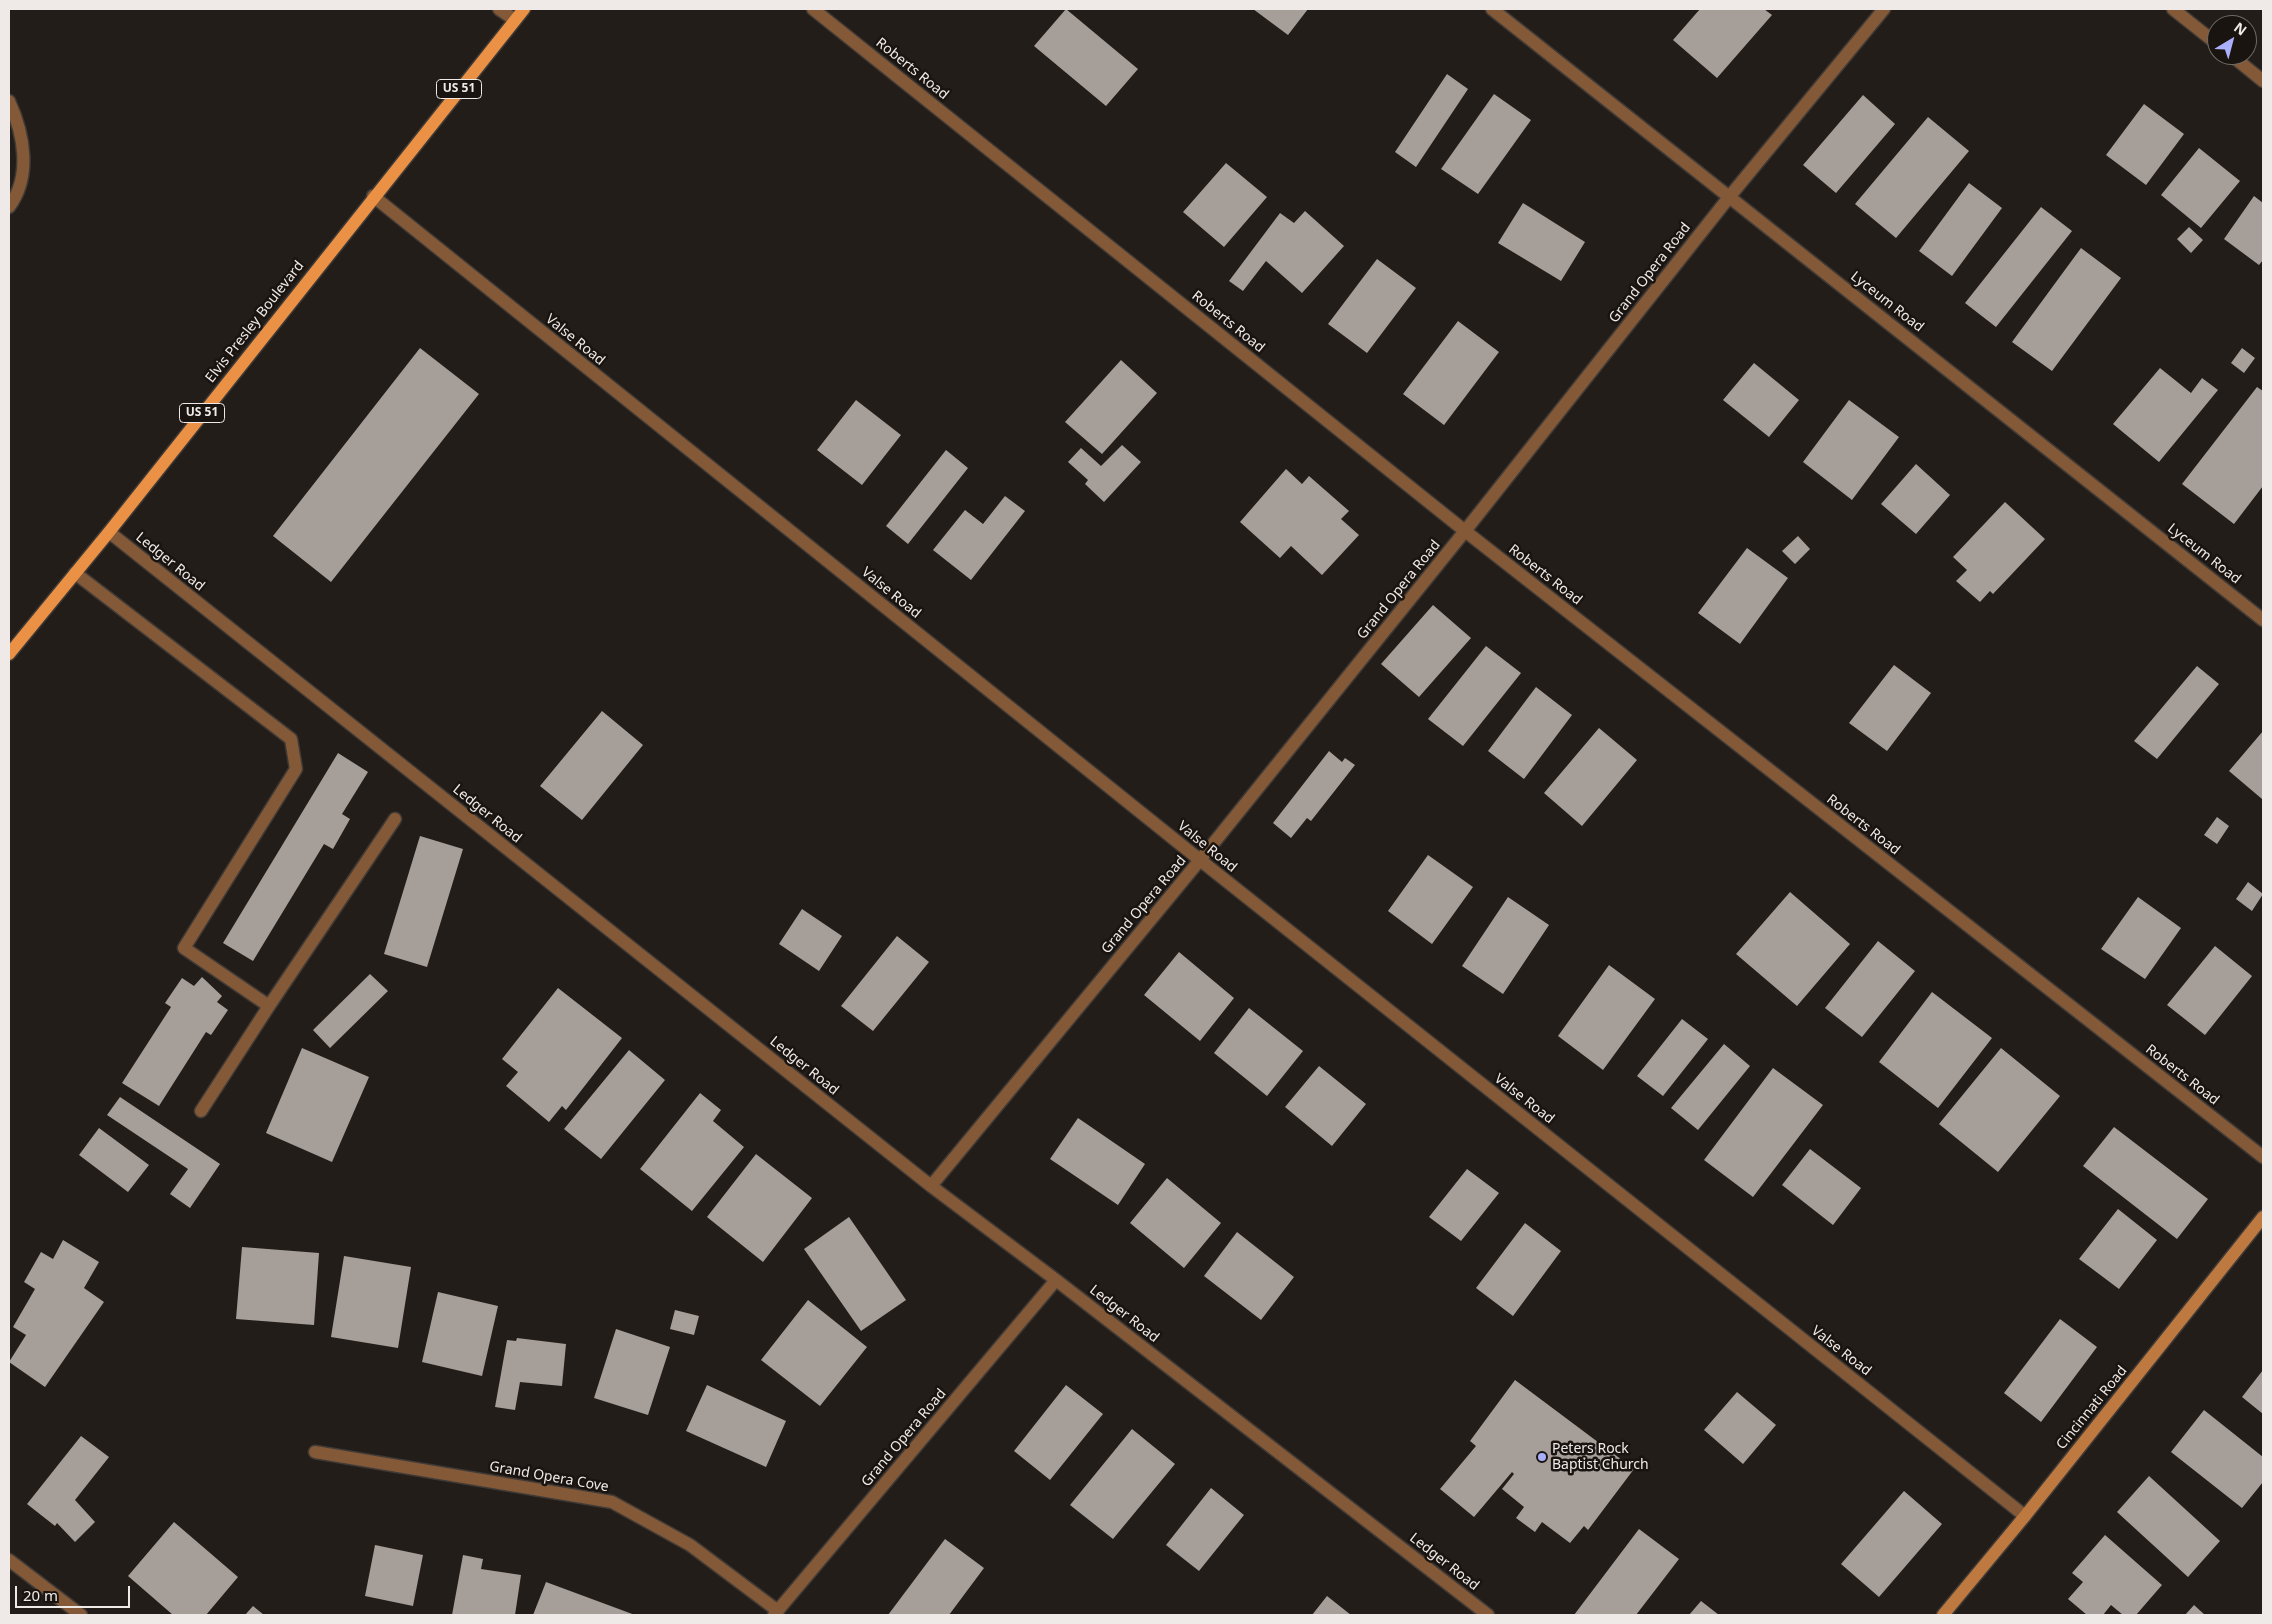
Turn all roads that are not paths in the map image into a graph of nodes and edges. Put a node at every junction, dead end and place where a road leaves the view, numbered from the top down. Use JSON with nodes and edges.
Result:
{"nodes":[{"id":1,"x":499,"y":9,"type":"edge"},
{"id":2,"x":524,"y":9,"type":"edge"},
{"id":3,"x":813,"y":9,"type":"edge"},
{"id":4,"x":1492,"y":9,"type":"edge"},
{"id":5,"x":1884,"y":9,"type":"edge"},
{"id":6,"x":2173,"y":9,"type":"edge"},
{"id":7,"x":514,"y":20,"type":"junction"},
{"id":8,"x":2207,"y":36,"type":"edge"},
{"id":9,"x":2243,"y":65,"type":"edge"},
{"id":10,"x":2263,"y":81,"type":"edge"},
{"id":11,"x":9,"y":101,"type":"edge"},
{"id":12,"x":373,"y":196,"type":"junction"},
{"id":13,"x":1730,"y":196,"type":"junction"},
{"id":14,"x":9,"y":207,"type":"edge"},
{"id":15,"x":1465,"y":531,"type":"junction"},
{"id":16,"x":109,"y":532,"type":"junction"},
{"id":17,"x":75,"y":573,"type":"junction"},
{"id":18,"x":2263,"y":620,"type":"edge"},
{"id":19,"x":9,"y":654,"type":"edge"},
{"id":20,"x":395,"y":819,"type":"dead end"},
{"id":21,"x":1200,"y":860,"type":"junction"},
{"id":22,"x":269,"y":1006,"type":"junction"},
{"id":23,"x":201,"y":1111,"type":"dead end"},
{"id":24,"x":2263,"y":1157,"type":"edge"},
{"id":25,"x":931,"y":1186,"type":"junction"},
{"id":26,"x":2263,"y":1217,"type":"edge"},
{"id":27,"x":1056,"y":1280,"type":"junction"},
{"id":28,"x":315,"y":1452,"type":"dead end"},
{"id":29,"x":2025,"y":1516,"type":"junction"},
{"id":30,"x":9,"y":1560,"type":"edge"},
{"id":31,"x":776,"y":1613,"type":"edge"},
{"id":32,"x":82,"y":1615,"type":"edge"},
{"id":33,"x":1488,"y":1615,"type":"edge"},
{"id":34,"x":1943,"y":1615,"type":"edge"}],
"edges":[{"from":1,"to":7,"type":"street"},
{"from":2,"to":7,"type":"main road","name":"Elvis Presley Boulevard","number":"US 51"},
{"from":3,"to":15,"type":"street","name":"Roberts Road"},
{"from":4,"to":13,"type":"street","name":"Lyceum Road"},
{"from":5,"to":13,"type":"street","name":"Grand Opera Road"},
{"from":6,"to":8,"type":"street"},
{"from":7,"to":12,"type":"main road","name":"Elvis Presley Boulevard","number":"US 51"},
{"from":9,"to":10,"type":"street"},
{"from":11,"to":14,"type":"street"},
{"from":12,"to":16,"type":"main road","name":"Elvis Presley Boulevard","number":"US 51"},
{"from":12,"to":21,"type":"street","name":"Valse Road"},
{"from":13,"to":15,"type":"street","name":"Grand Opera Road"},
{"from":13,"to":18,"type":"street","name":"Lyceum Road"},
{"from":15,"to":21,"type":"street","name":"Grand Opera Road"},
{"from":15,"to":24,"type":"street","name":"Roberts Road"},
{"from":16,"to":17,"type":"main road","name":"Elvis Presley Boulevard","number":"US 51"},
{"from":16,"to":25,"type":"street","name":"Ledger Road"},
{"from":17,"to":19,"type":"main road","name":"Elvis Presley Boulevard","number":"US 51"},
{"from":17,"to":22,"type":"street"},
{"from":20,"to":22,"type":"street"},
{"from":21,"to":25,"type":"street","name":"Grand Opera Road"},
{"from":21,"to":29,"type":"street","name":"Valse Road"},
{"from":22,"to":23,"type":"street"},
{"from":25,"to":27,"type":"street","name":"Ledger Road"},
{"from":26,"to":29,"type":"street","name":"Cincinnati Road"},
{"from":27,"to":31,"type":"street","name":"Grand Opera Road"},
{"from":27,"to":33,"type":"street","name":"Ledger Road"},
{"from":28,"to":31,"type":"street","name":"Grand Opera Cove"},
{"from":29,"to":34,"type":"street","name":"Cincinnati Road"},
{"from":30,"to":32,"type":"street"}]}
